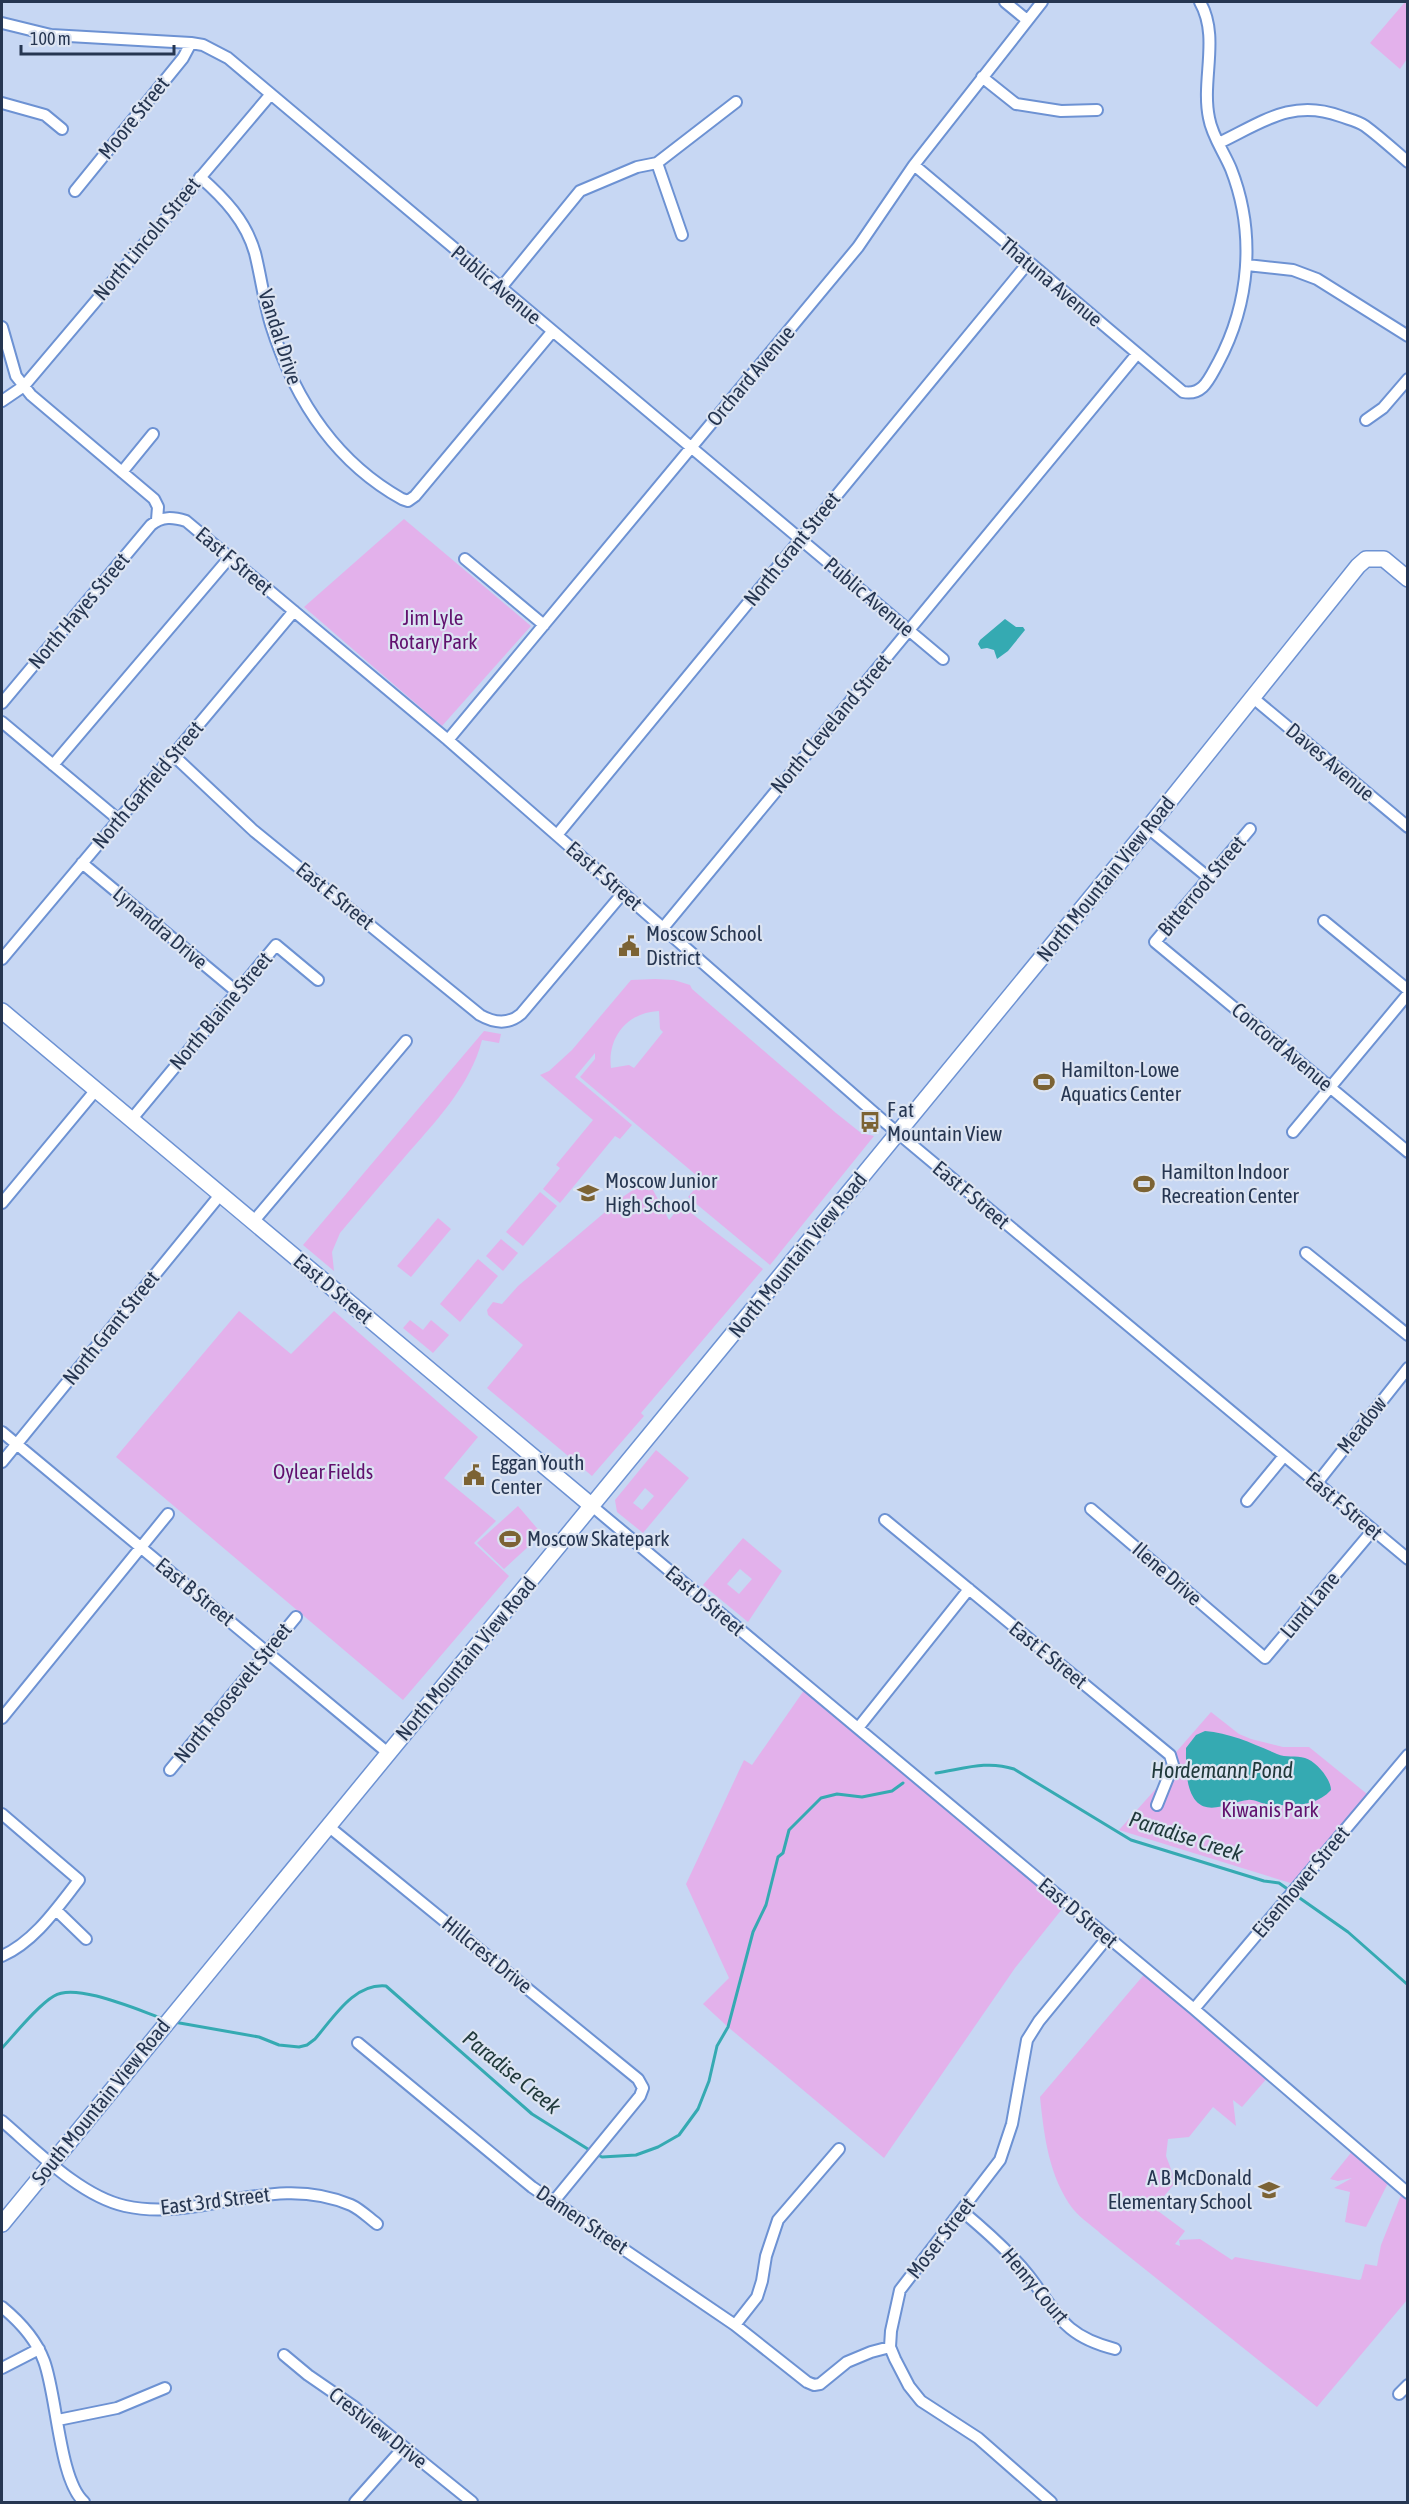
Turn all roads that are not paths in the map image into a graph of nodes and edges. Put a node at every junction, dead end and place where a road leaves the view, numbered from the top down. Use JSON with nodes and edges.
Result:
{"nodes":[{"id":1,"x":1005,"y":2,"type":"edge"},
{"id":2,"x":1042,"y":2,"type":"edge"},
{"id":3,"x":1200,"y":2,"type":"edge"},
{"id":4,"x":1027,"y":20,"type":"junction"},
{"id":5,"x":2,"y":23,"type":"edge"},
{"id":6,"x":191,"y":42,"type":"junction"},
{"id":7,"x":982,"y":77,"type":"junction"},
{"id":8,"x":271,"y":94,"type":"junction"},
{"id":9,"x":736,"y":102,"type":"dead end"},
{"id":10,"x":2,"y":103,"type":"edge"},
{"id":11,"x":1097,"y":110,"type":"dead end"},
{"id":12,"x":62,"y":129,"type":"dead end"},
{"id":13,"x":1219,"y":143,"type":"junction"},
{"id":14,"x":1407,"y":162,"type":"edge"},
{"id":15,"x":657,"y":163,"type":"junction"},
{"id":16,"x":914,"y":165,"type":"junction"},
{"id":17,"x":200,"y":177,"type":"junction"},
{"id":18,"x":75,"y":191,"type":"dead end"},
{"id":19,"x":682,"y":235,"type":"dead end"},
{"id":20,"x":1028,"y":263,"type":"junction"},
{"id":21,"x":1247,"y":266,"type":"junction"},
{"id":22,"x":500,"y":289,"type":"junction"},
{"id":23,"x":2,"y":327,"type":"edge"},
{"id":24,"x":552,"y":332,"type":"junction"},
{"id":25,"x":1407,"y":336,"type":"edge"},
{"id":26,"x":1137,"y":354,"type":"junction"},
{"id":27,"x":1407,"y":379,"type":"edge"},
{"id":28,"x":24,"y":386,"type":"junction"},
{"id":29,"x":2,"y":401,"type":"edge"},
{"id":30,"x":1366,"y":420,"type":"dead end"},
{"id":31,"x":153,"y":434,"type":"dead end"},
{"id":32,"x":691,"y":448,"type":"junction"},
{"id":33,"x":122,"y":471,"type":"junction"},
{"id":34,"x":157,"y":520,"type":"junction"},
{"id":35,"x":800,"y":540,"type":"junction"},
{"id":36,"x":230,"y":557,"type":"junction"},
{"id":37,"x":465,"y":559,"type":"dead end"},
{"id":38,"x":1404,"y":576,"type":"edge"},
{"id":39,"x":294,"y":611,"type":"junction"},
{"id":40,"x":544,"y":625,"type":"junction"},
{"id":41,"x":909,"y":630,"type":"junction"},
{"id":42,"x":943,"y":659,"type":"dead end"},
{"id":43,"x":1252,"y":697,"type":"junction"},
{"id":44,"x":2,"y":703,"type":"edge"},
{"id":45,"x":2,"y":722,"type":"edge"},
{"id":46,"x":448,"y":740,"type":"junction"},
{"id":47,"x":173,"y":755,"type":"junction"},
{"id":48,"x":53,"y":765,"type":"junction"},
{"id":49,"x":118,"y":820,"type":"junction"},
{"id":50,"x":1407,"y":827,"type":"edge"},
{"id":51,"x":1148,"y":828,"type":"junction"},
{"id":52,"x":1250,"y":829,"type":"dead end"},
{"id":53,"x":557,"y":835,"type":"junction"},
{"id":54,"x":82,"y":863,"type":"junction"},
{"id":55,"x":1209,"y":878,"type":"junction"},
{"id":56,"x":623,"y":892,"type":"junction"},
{"id":57,"x":1324,"y":921,"type":"dead end"},
{"id":58,"x":663,"y":928,"type":"junction"},
{"id":59,"x":1155,"y":942,"type":"joint"},
{"id":60,"x":2,"y":959,"type":"edge"},
{"id":61,"x":318,"y":980,"type":"dead end"},
{"id":62,"x":237,"y":992,"type":"junction"},
{"id":63,"x":1407,"y":992,"type":"edge"},
{"id":64,"x":2,"y":1011,"type":"edge"},
{"id":65,"x":406,"y":1041,"type":"dead end"},
{"id":66,"x":1331,"y":1087,"type":"junction"},
{"id":67,"x":95,"y":1091,"type":"junction"},
{"id":68,"x":131,"y":1120,"type":"junction"},
{"id":69,"x":1293,"y":1132,"type":"dead end"},
{"id":70,"x":898,"y":1133,"type":"junction"},
{"id":71,"x":1407,"y":1152,"type":"edge"},
{"id":72,"x":220,"y":1195,"type":"junction"},
{"id":73,"x":2,"y":1203,"type":"edge"},
{"id":74,"x":253,"y":1222,"type":"junction"},
{"id":75,"x":1306,"y":1253,"type":"dead end"},
{"id":76,"x":1407,"y":1335,"type":"edge"},
{"id":77,"x":1407,"y":1368,"type":"edge"},
{"id":78,"x":2,"y":1432,"type":"edge"},
{"id":79,"x":16,"y":1444,"type":"junction"},
{"id":80,"x":1284,"y":1456,"type":"junction"},
{"id":81,"x":2,"y":1462,"type":"edge"},
{"id":82,"x":1317,"y":1483,"type":"junction"},
{"id":83,"x":1247,"y":1501,"type":"dead end"},
{"id":84,"x":592,"y":1506,"type":"junction"},
{"id":85,"x":1091,"y":1509,"type":"dead end"},
{"id":86,"x":168,"y":1514,"type":"dead end"},
{"id":87,"x":885,"y":1520,"type":"dead end"},
{"id":88,"x":1373,"y":1530,"type":"junction"},
{"id":89,"x":141,"y":1547,"type":"junction"},
{"id":90,"x":1407,"y":1559,"type":"edge"},
{"id":91,"x":969,"y":1589,"type":"junction"},
{"id":92,"x":296,"y":1617,"type":"dead end"},
{"id":93,"x":1242,"y":1639,"type":"joint"},
{"id":94,"x":268,"y":1652,"type":"junction"},
{"id":95,"x":2,"y":1718,"type":"edge"},
{"id":96,"x":858,"y":1728,"type":"junction"},
{"id":97,"x":388,"y":1753,"type":"junction"},
{"id":98,"x":1407,"y":1755,"type":"edge"},
{"id":99,"x":170,"y":1770,"type":"dead end"},
{"id":100,"x":1157,"y":1805,"type":"dead end"},
{"id":101,"x":2,"y":1814,"type":"edge"},
{"id":102,"x":328,"y":1826,"type":"junction"},
{"id":103,"x":56,"y":1910,"type":"junction"},
{"id":104,"x":1107,"y":1938,"type":"junction"},
{"id":105,"x":86,"y":1939,"type":"dead end"},
{"id":106,"x":2,"y":1956,"type":"edge"},
{"id":107,"x":201,"y":1980,"type":"joint"},
{"id":108,"x":1194,"y":2009,"type":"junction"},
{"id":109,"x":358,"y":2043,"type":"dead end"},
{"id":110,"x":2,"y":2121,"type":"edge"},
{"id":111,"x":839,"y":2149,"type":"dead end"},
{"id":112,"x":51,"y":2162,"type":"junction"},
{"id":113,"x":1407,"y":2193,"type":"edge"},
{"id":114,"x":554,"y":2201,"type":"junction"},
{"id":115,"x":962,"y":2211,"type":"junction"},
{"id":116,"x":2,"y":2224,"type":"edge"},
{"id":117,"x":377,"y":2224,"type":"dead end"},
{"id":118,"x":2,"y":2307,"type":"edge"},
{"id":119,"x":735,"y":2325,"type":"junction"},
{"id":120,"x":890,"y":2347,"type":"junction"},
{"id":121,"x":39,"y":2349,"type":"junction"},
{"id":122,"x":1114,"y":2349,"type":"dead end"},
{"id":123,"x":284,"y":2355,"type":"dead end"},
{"id":124,"x":2,"y":2368,"type":"edge"},
{"id":125,"x":1407,"y":2385,"type":"edge"},
{"id":126,"x":165,"y":2388,"type":"dead end"},
{"id":127,"x":1399,"y":2394,"type":"dead end"},
{"id":128,"x":58,"y":2420,"type":"junction"},
{"id":129,"x":404,"y":2447,"type":"junction"},
{"id":130,"x":79,"y":2501,"type":"edge"},
{"id":131,"x":355,"y":2502,"type":"edge"},
{"id":132,"x":471,"y":2502,"type":"edge"},
{"id":133,"x":1051,"y":2502,"type":"edge"}],
"edges":[{"from":1,"to":4,"type":"street"},
{"from":2,"to":4,"type":"street","name":"Orchard Avenue"},
{"from":3,"to":13,"type":"street"},
{"from":4,"to":7,"type":"street","name":"Orchard Avenue"},
{"from":5,"to":6,"type":"street","name":"Public Avenue"},
{"from":6,"to":8,"type":"street","name":"Public Avenue"},
{"from":6,"to":18,"type":"street","name":"Moore Street"},
{"from":7,"to":11,"type":"street"},
{"from":7,"to":16,"type":"street","name":"Orchard Avenue"},
{"from":8,"to":17,"type":"street","name":"North Lincoln Street"},
{"from":8,"to":22,"type":"street","name":"Public Avenue"},
{"from":9,"to":15,"type":"street"},
{"from":10,"to":12,"type":"street"},
{"from":13,"to":14,"type":"street"},
{"from":13,"to":21,"type":"street"},
{"from":15,"to":19,"type":"street"},
{"from":15,"to":22,"type":"street"},
{"from":16,"to":20,"type":"street","name":"Thatuna Avenue"},
{"from":16,"to":32,"type":"street","name":"Orchard Avenue"},
{"from":17,"to":24,"type":"street","name":"Vandal Drive"},
{"from":17,"to":28,"type":"street","name":"North Lincoln Street"},
{"from":20,"to":26,"type":"street","name":"Thatuna Avenue"},
{"from":20,"to":35,"type":"street","name":"North Grant Street"},
{"from":21,"to":25,"type":"street"},
{"from":21,"to":26,"type":"street","name":"Thatuna Avenue"},
{"from":22,"to":24,"type":"street","name":"Public Avenue"},
{"from":23,"to":28,"type":"street"},
{"from":24,"to":32,"type":"street","name":"Public Avenue"},
{"from":26,"to":41,"type":"street","name":"North Cleveland Street"},
{"from":27,"to":30,"type":"street"},
{"from":28,"to":29,"type":"street","name":"North Lincoln Street"},
{"from":28,"to":33,"type":"street"},
{"from":31,"to":33,"type":"street"},
{"from":32,"to":35,"type":"street","name":"Public Avenue"},
{"from":32,"to":40,"type":"street","name":"Orchard Avenue"},
{"from":33,"to":34,"type":"street"},
{"from":34,"to":36,"type":"street","name":"East F Street"},
{"from":34,"to":44,"type":"street","name":"North Hayes Street"},
{"from":35,"to":41,"type":"street","name":"Public Avenue"},
{"from":35,"to":53,"type":"street","name":"North Grant Street"},
{"from":36,"to":39,"type":"street","name":"East F Street"},
{"from":36,"to":48,"type":"street"},
{"from":37,"to":40,"type":"street"},
{"from":38,"to":43,"type":"street","name":"North Mountain View Road"},
{"from":39,"to":46,"type":"street","name":"East F Street"},
{"from":39,"to":47,"type":"street","name":"North Garfield Street"},
{"from":40,"to":46,"type":"street","name":"Orchard Avenue"},
{"from":41,"to":42,"type":"street","name":"Public Avenue"},
{"from":41,"to":58,"type":"street","name":"North Cleveland Street"},
{"from":43,"to":50,"type":"street","name":"Daves Avenue"},
{"from":43,"to":51,"type":"street","name":"North Mountain View Road"},
{"from":45,"to":48,"type":"street"},
{"from":46,"to":53,"type":"street","name":"East F Street"},
{"from":47,"to":49,"type":"street","name":"North Garfield Street"},
{"from":47,"to":56,"type":"street","name":"East E Street"},
{"from":48,"to":49,"type":"street"},
{"from":49,"to":54,"type":"street","name":"North Garfield Street"},
{"from":51,"to":55,"type":"street"},
{"from":51,"to":70,"type":"street","name":"North Mountain View Road"},
{"from":52,"to":55,"type":"street","name":"Bitterroot Street"},
{"from":53,"to":56,"type":"street","name":"East F Street"},
{"from":54,"to":60,"type":"street","name":"North Garfield Street"},
{"from":54,"to":62,"type":"street","name":"Lynandra Drive"},
{"from":55,"to":59,"type":"street","name":"Bitterroot Street"},
{"from":56,"to":58,"type":"street","name":"East F Street"},
{"from":57,"to":63,"type":"street"},
{"from":58,"to":70,"type":"street","name":"East F Street"},
{"from":59,"to":66,"type":"street","name":"Concord Avenue"},
{"from":61,"to":62,"type":"street","name":"North Blaine Street"},
{"from":62,"to":68,"type":"street","name":"North Blaine Street"},
{"from":63,"to":66,"type":"street"},
{"from":64,"to":67,"type":"street","name":"East D Street"},
{"from":65,"to":74,"type":"street"},
{"from":66,"to":69,"type":"street"},
{"from":66,"to":71,"type":"street","name":"Concord Avenue"},
{"from":67,"to":68,"type":"street","name":"East D Street"},
{"from":67,"to":73,"type":"street"},
{"from":68,"to":72,"type":"street","name":"East D Street"},
{"from":70,"to":80,"type":"street","name":"East F Street"},
{"from":70,"to":84,"type":"street","name":"North Mountain View Road"},
{"from":72,"to":74,"type":"street","name":"East D Street"},
{"from":72,"to":79,"type":"street","name":"North Grant Street"},
{"from":74,"to":84,"type":"street","name":"East D Street"},
{"from":75,"to":76,"type":"street"},
{"from":77,"to":82,"type":"street","name":"Meadow"},
{"from":78,"to":79,"type":"street","name":"East B Street"},
{"from":79,"to":81,"type":"street","name":"North Grant Street"},
{"from":79,"to":89,"type":"street","name":"East B Street"},
{"from":80,"to":82,"type":"street","name":"East F Street"},
{"from":80,"to":83,"type":"street"},
{"from":82,"to":88,"type":"street","name":"East F Street"},
{"from":84,"to":96,"type":"street","name":"East D Street"},
{"from":84,"to":97,"type":"street","name":"North Mountain View Road"},
{"from":85,"to":93,"type":"street","name":"Ilene Drive"},
{"from":86,"to":89,"type":"street"},
{"from":87,"to":91,"type":"street","name":"East E Street"},
{"from":88,"to":90,"type":"street","name":"East F Street"},
{"from":88,"to":93,"type":"street","name":"Lund Lane"},
{"from":89,"to":94,"type":"street","name":"East B Street"},
{"from":89,"to":95,"type":"street"},
{"from":91,"to":96,"type":"street"},
{"from":91,"to":100,"type":"street","name":"East E Street"},
{"from":92,"to":94,"type":"street","name":"North Roosevelt Street"},
{"from":94,"to":97,"type":"street","name":"East B Street"},
{"from":94,"to":99,"type":"street","name":"North Roosevelt Street"},
{"from":96,"to":104,"type":"street","name":"East D Street"},
{"from":97,"to":102,"type":"street","name":"North Mountain View Road"},
{"from":98,"to":108,"type":"street","name":"Eisenhower Street"},
{"from":101,"to":103,"type":"street"},
{"from":102,"to":107,"type":"street","name":"North Mountain View Road"},
{"from":102,"to":114,"type":"street","name":"Hillcrest Drive"},
{"from":103,"to":105,"type":"street"},
{"from":103,"to":106,"type":"street"},
{"from":104,"to":108,"type":"street","name":"East D Street"},
{"from":104,"to":115,"type":"street","name":"Moser Street"},
{"from":107,"to":112,"type":"street","name":"South Mountain View Road"},
{"from":108,"to":113,"type":"street","name":"East D Street"},
{"from":109,"to":114,"type":"street","name":"Damen Street"},
{"from":110,"to":112,"type":"street","name":"East 3rd Street"},
{"from":111,"to":119,"type":"street"},
{"from":112,"to":116,"type":"street","name":"South Mountain View Road"},
{"from":112,"to":117,"type":"street","name":"East 3rd Street"},
{"from":114,"to":119,"type":"street","name":"Damen Street"},
{"from":115,"to":120,"type":"street","name":"Moser Street"},
{"from":115,"to":122,"type":"street","name":"Henry Court"},
{"from":118,"to":121,"type":"street"},
{"from":119,"to":120,"type":"street","name":"Damen Street"},
{"from":120,"to":133,"type":"street","name":"Moser Street"},
{"from":121,"to":124,"type":"street"},
{"from":121,"to":128,"type":"street"},
{"from":123,"to":129,"type":"street","name":"Crestview Drive"},
{"from":125,"to":127,"type":"street"},
{"from":126,"to":128,"type":"street"},
{"from":128,"to":130,"type":"street"},
{"from":129,"to":131,"type":"street"},
{"from":129,"to":132,"type":"street","name":"Crestview Drive"}]}
